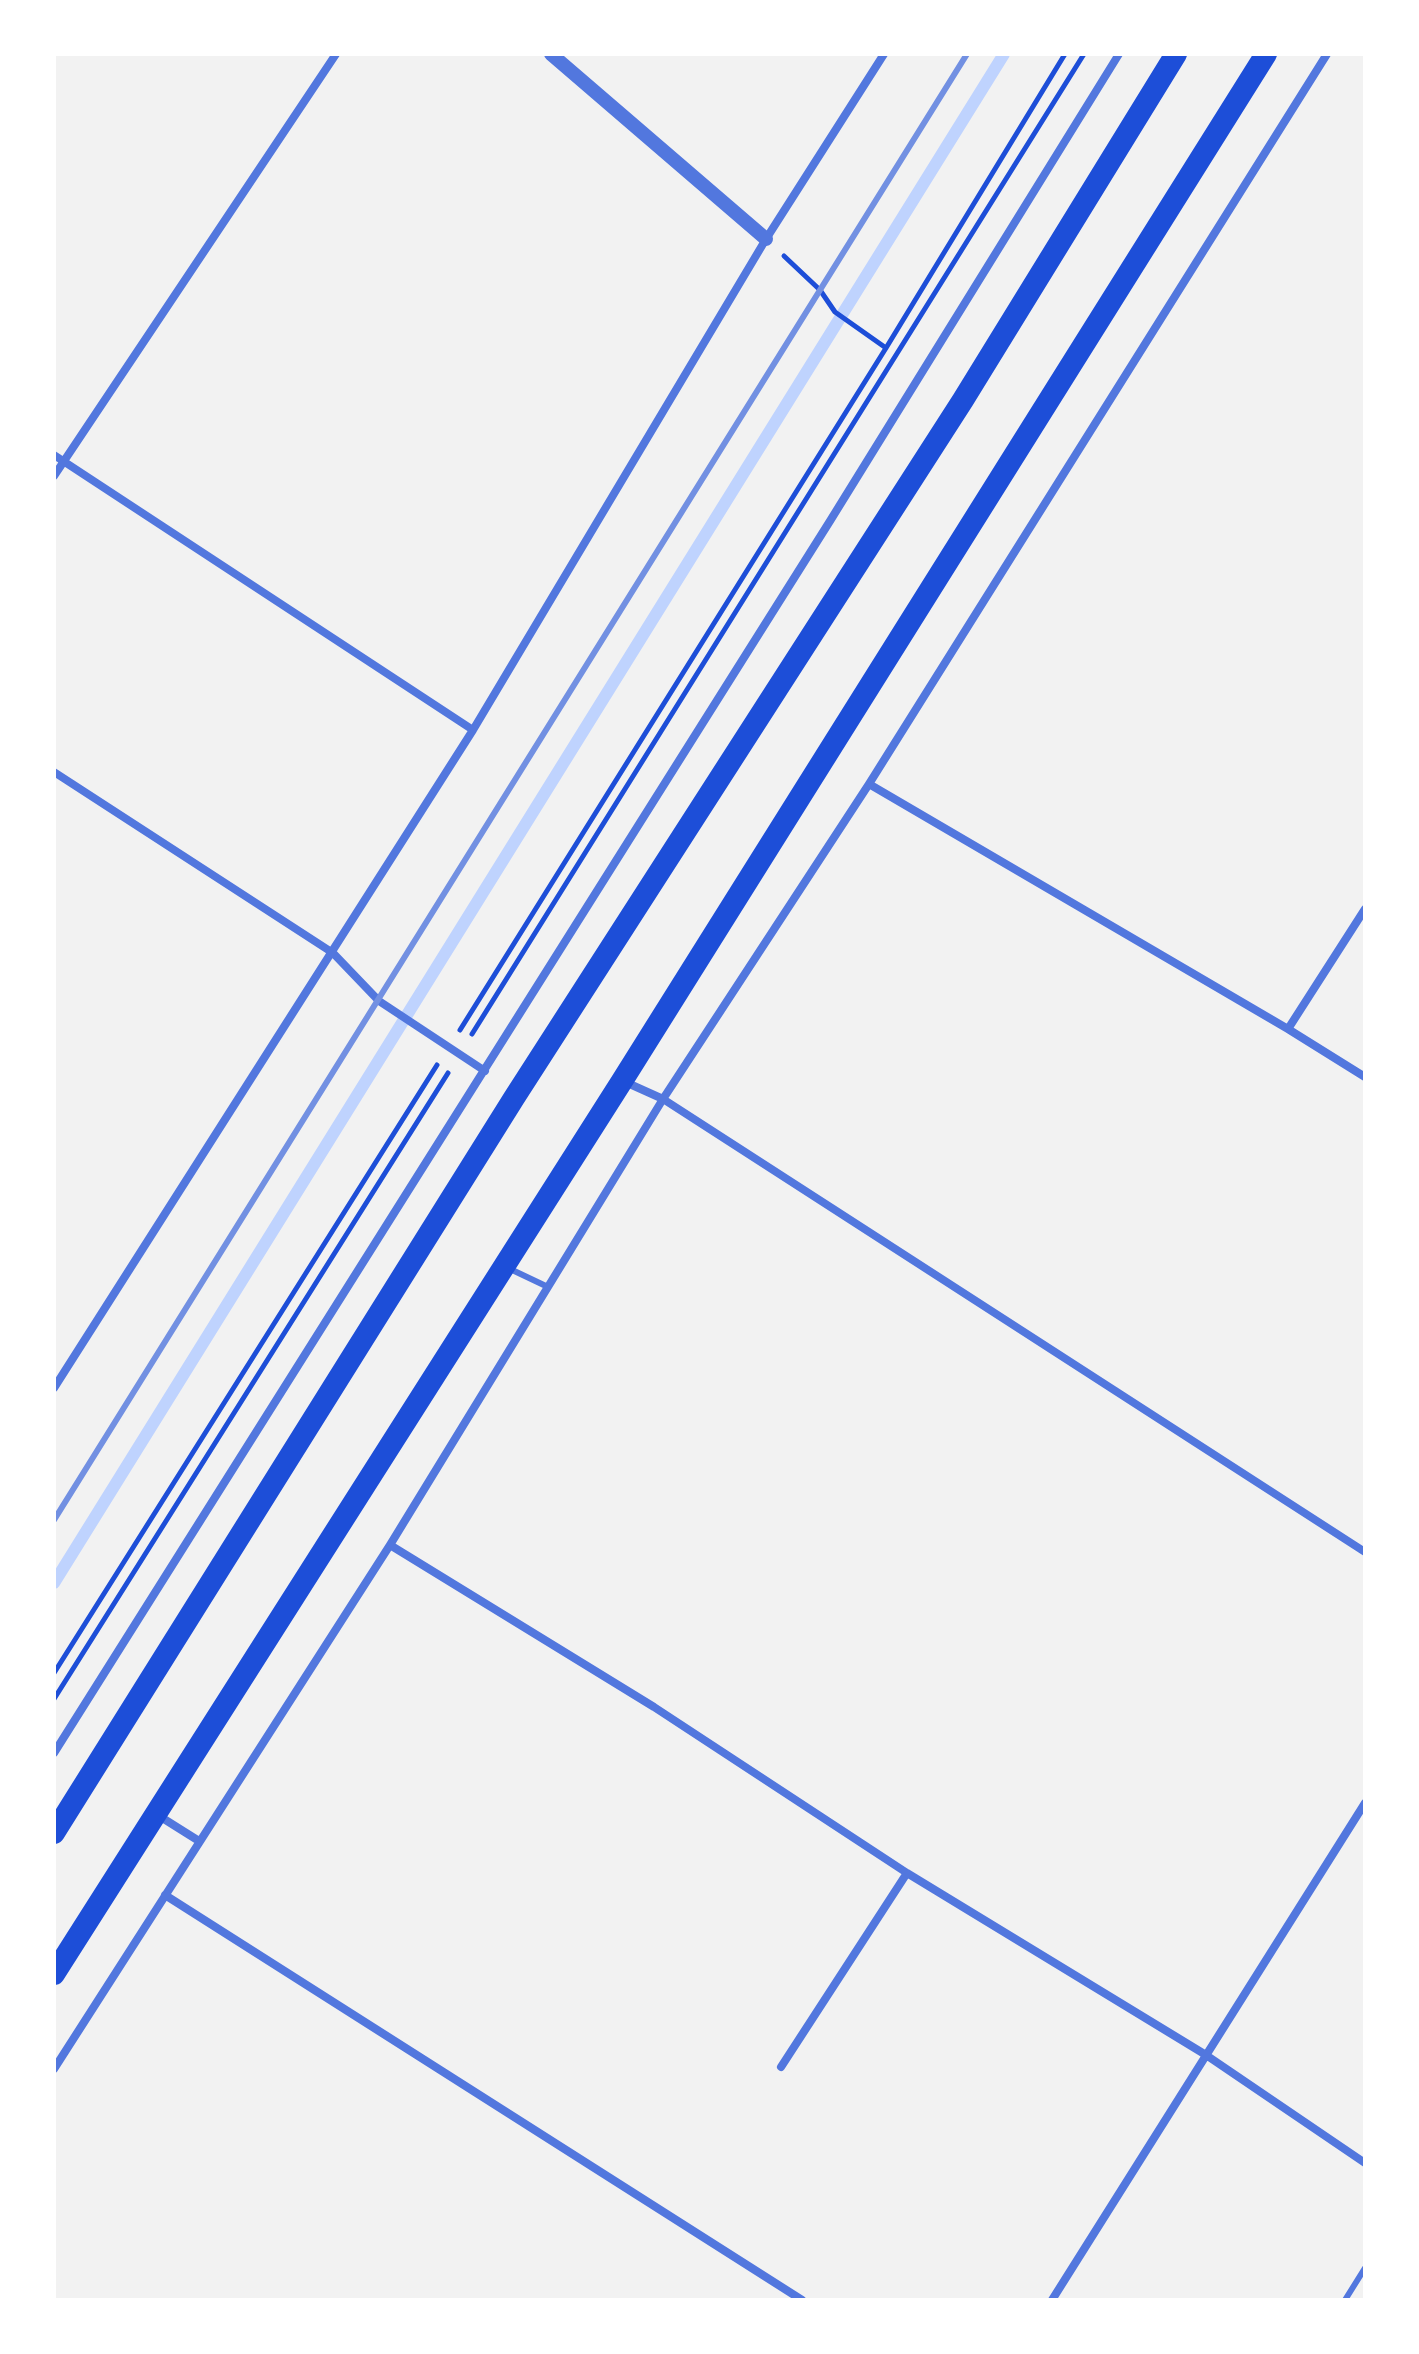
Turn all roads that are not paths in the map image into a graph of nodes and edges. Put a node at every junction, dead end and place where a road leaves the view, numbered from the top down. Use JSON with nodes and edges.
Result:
{"nodes":[{"id":1,"x":336,"y":54,"type":"edge"},
{"id":2,"x":551,"y":54,"type":"edge"},
{"id":3,"x":884,"y":54,"type":"edge"},
{"id":4,"x":1119,"y":54,"type":"edge"},
{"id":5,"x":1176,"y":54,"type":"edge"},
{"id":6,"x":1266,"y":54,"type":"edge"},
{"id":7,"x":1327,"y":54,"type":"edge"},
{"id":8,"x":766,"y":239,"type":"junction"},
{"id":9,"x":54,"y":455,"type":"edge"},
{"id":10,"x":64,"y":462,"type":"junction"},
{"id":11,"x":54,"y":476,"type":"edge"},
{"id":12,"x":473,"y":730,"type":"junction"},
{"id":13,"x":54,"y":772,"type":"edge"},
{"id":14,"x":869,"y":784,"type":"junction"},
{"id":15,"x":1365,"y":909,"type":"edge"},
{"id":16,"x":333,"y":953,"type":"junction"},
{"id":17,"x":1288,"y":1029,"type":"junction"},
{"id":18,"x":485,"y":1071,"type":"junction"},
{"id":19,"x":1365,"y":1077,"type":"edge"},
{"id":20,"x":622,"y":1081,"type":"junction"},
{"id":21,"x":663,"y":1099,"type":"junction"},
{"id":22,"x":504,"y":1266,"type":"junction"},
{"id":23,"x":548,"y":1287,"type":"junction"},
{"id":24,"x":54,"y":1388,"type":"edge"},
{"id":25,"x":390,"y":1545,"type":"junction"},
{"id":26,"x":1365,"y":1552,"type":"edge"},
{"id":27,"x":54,"y":1753,"type":"edge"},
{"id":28,"x":1365,"y":1803,"type":"edge"},
{"id":29,"x":156,"y":1813,"type":"junction"},
{"id":30,"x":54,"y":1833,"type":"edge"},
{"id":31,"x":199,"y":1841,"type":"junction"},
{"id":32,"x":907,"y":1873,"type":"junction"},
{"id":33,"x":165,"y":1895,"type":"junction"},
{"id":34,"x":54,"y":1974,"type":"edge"},
{"id":35,"x":1206,"y":2055,"type":"junction"},
{"id":36,"x":781,"y":2067,"type":"dead end"},
{"id":37,"x":54,"y":2069,"type":"edge"},
{"id":38,"x":1365,"y":2163,"type":"edge"},
{"id":39,"x":1365,"y":2268,"type":"edge"},
{"id":40,"x":802,"y":2300,"type":"edge"},
{"id":41,"x":1052,"y":2300,"type":"edge"},
{"id":42,"x":1345,"y":2300,"type":"edge"}],
"edges":[{"from":1,"to":10,"type":"street"},
{"from":2,"to":8,"type":"street"},
{"from":3,"to":8,"type":"street"},
{"from":4,"to":18,"type":"street"},
{"from":5,"to":30,"type":"highway"},
{"from":6,"to":20,"type":"highway"},
{"from":7,"to":14,"type":"street"},
{"from":8,"to":12,"type":"street"},
{"from":9,"to":10,"type":"street"},
{"from":10,"to":11,"type":"street"},
{"from":10,"to":12,"type":"street"},
{"from":12,"to":16,"type":"street"},
{"from":13,"to":16,"type":"street"},
{"from":14,"to":17,"type":"street"},
{"from":14,"to":21,"type":"street"},
{"from":15,"to":17,"type":"street"},
{"from":16,"to":18,"type":"street"},
{"from":16,"to":24,"type":"street"},
{"from":17,"to":19,"type":"street"},
{"from":18,"to":27,"type":"street"},
{"from":20,"to":21,"type":"street"},
{"from":20,"to":22,"type":"highway"},
{"from":21,"to":23,"type":"street"},
{"from":21,"to":26,"type":"street"},
{"from":22,"to":23,"type":"lane"},
{"from":22,"to":29,"type":"highway"},
{"from":23,"to":25,"type":"street"},
{"from":25,"to":31,"type":"street"},
{"from":25,"to":32,"type":"street"},
{"from":28,"to":35,"type":"street"},
{"from":29,"to":31,"type":"street"},
{"from":29,"to":34,"type":"highway"},
{"from":31,"to":33,"type":"street"},
{"from":32,"to":35,"type":"street"},
{"from":32,"to":36,"type":"street"},
{"from":33,"to":37,"type":"street"},
{"from":33,"to":40,"type":"street"},
{"from":35,"to":38,"type":"street"},
{"from":35,"to":41,"type":"street"},
{"from":39,"to":42,"type":"lane"}]}
